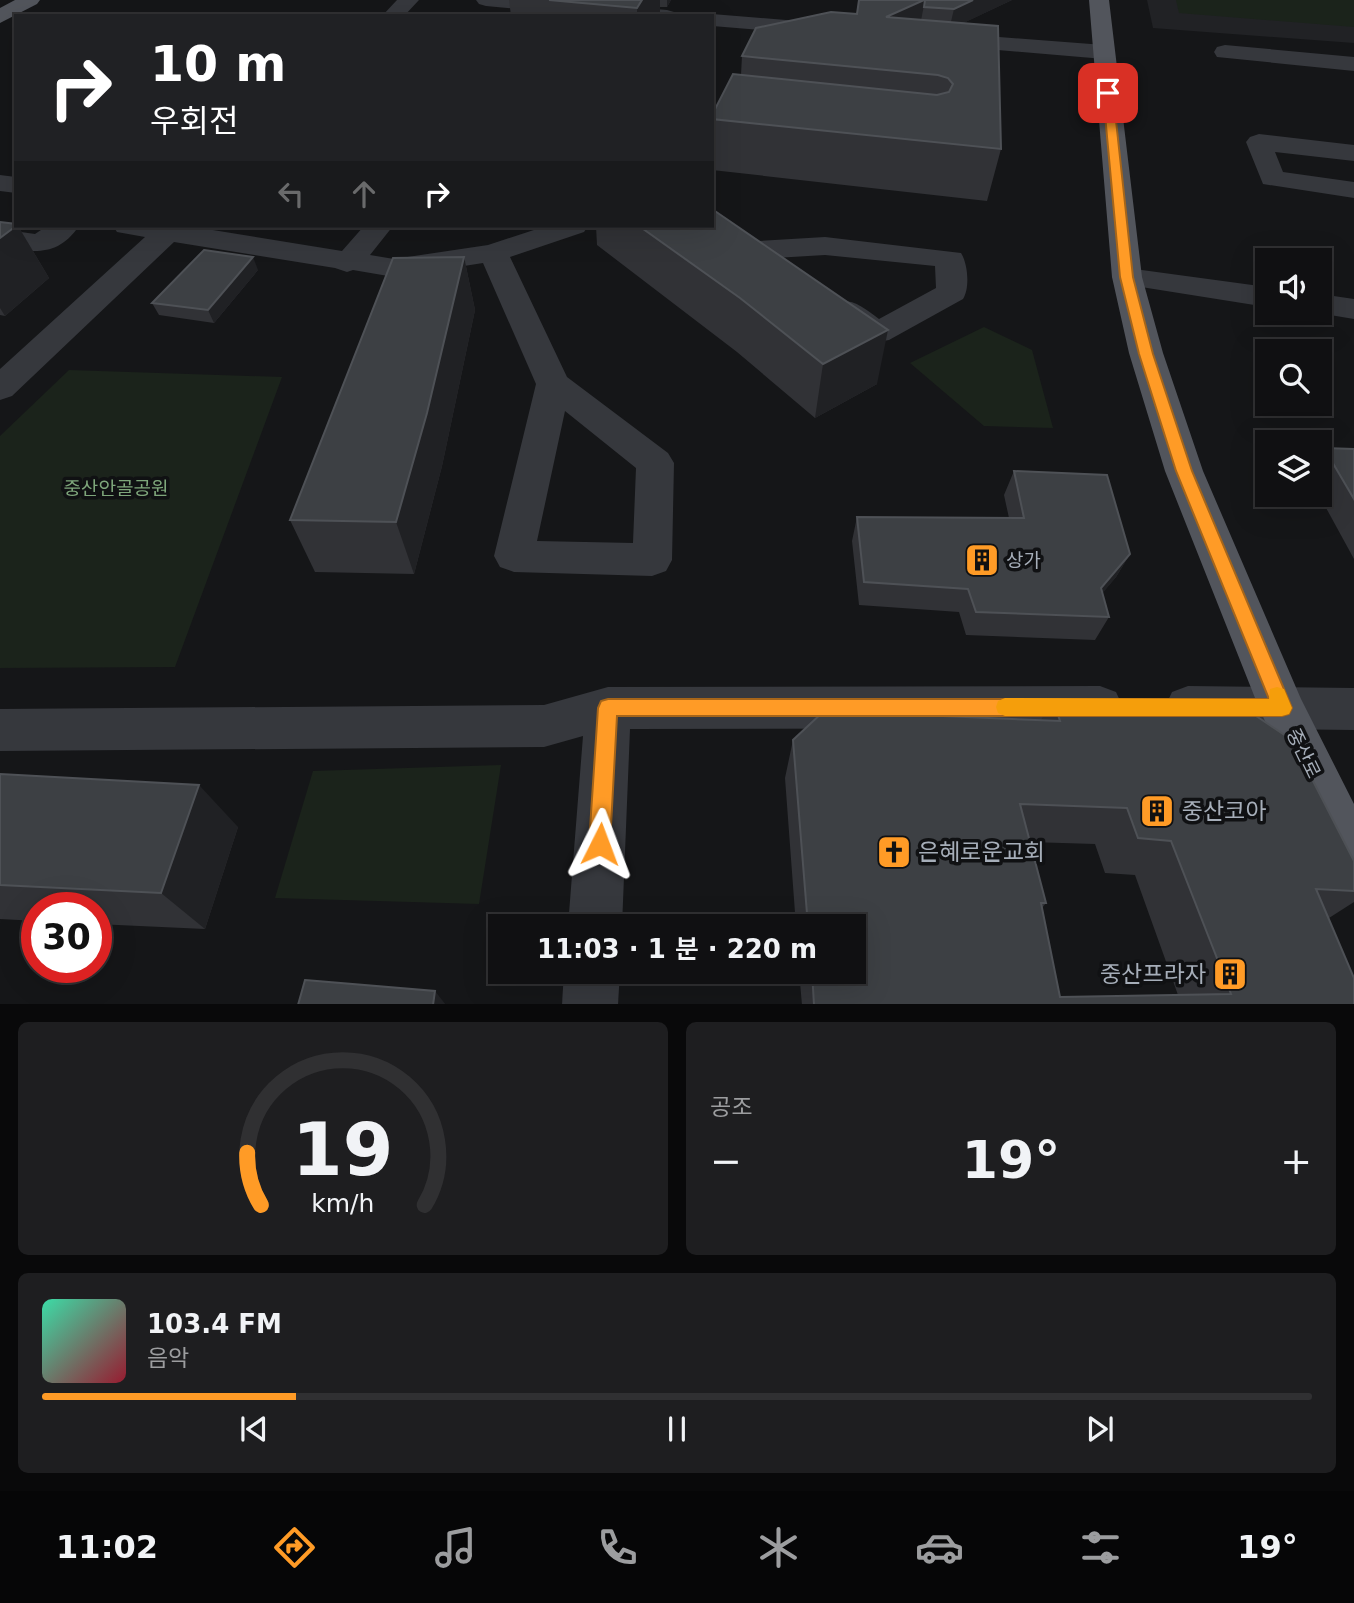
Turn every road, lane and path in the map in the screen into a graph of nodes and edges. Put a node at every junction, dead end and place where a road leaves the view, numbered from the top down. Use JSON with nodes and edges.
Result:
{"nodes":[{"id":1,"x":30,"y":0,"type":"edge"},
{"id":2,"x":410,"y":0,"type":"edge"},
{"id":3,"x":486,"y":0,"type":"edge"},
{"id":4,"x":1099,"y":0,"type":"edge"},
{"id":5,"x":394,"y":14,"type":"edge"},
{"id":6,"x":644,"y":14,"type":"edge"},
{"id":7,"x":0,"y":17,"type":"edge"},
{"id":8,"x":714,"y":20,"type":"edge"},
{"id":9,"x":846,"y":31,"type":"edge"},
{"id":10,"x":927,"y":38,"type":"edge"},
{"id":11,"x":1104,"y":52,"type":"junction"},
{"id":12,"x":1225,"y":52,"type":"dead end"},
{"id":13,"x":1354,"y":64,"type":"edge"},
{"id":14,"x":1354,"y":153,"type":"edge"},
{"id":15,"x":1354,"y":190,"type":"edge"},
{"id":16,"x":62,"y":228,"type":"edge"},
{"id":17,"x":377,"y":228,"type":"edge"},
{"id":18,"x":568,"y":228,"type":"edge"},
{"id":19,"x":170,"y":229,"type":"edge"},
{"id":20,"x":0,"y":238,"type":"edge"},
{"id":21,"x":493,"y":253,"type":"junction"},
{"id":22,"x":347,"y":263,"type":"junction"},
{"id":23,"x":792,"y":273,"type":"edge"},
{"id":24,"x":1126,"y":277,"type":"junction"},
{"id":25,"x":1255,"y":295,"type":"edge"},
{"id":26,"x":824,"y":296,"type":"edge"},
{"id":27,"x":1332,"y":306,"type":"edge"},
{"id":28,"x":1354,"y":309,"type":"edge"},
{"id":29,"x":553,"y":384,"type":"junction"},
{"id":30,"x":0,"y":388,"type":"edge"},
{"id":31,"x":608,"y":708,"type":"junction"},
{"id":32,"x":1282,"y":708,"type":"junction"},
{"id":33,"x":1354,"y":709,"type":"edge"},
{"id":34,"x":0,"y":730,"type":"edge"},
{"id":35,"x":1354,"y":858,"type":"edge"},
{"id":36,"x":596,"y":914,"type":"edge"},
{"id":37,"x":591,"y":984,"type":"edge"},
{"id":38,"x":590,"y":1004,"type":"edge"}],
"edges":[{"from":1,"to":7,"type":"main road"},
{"from":2,"to":5,"type":"street"},
{"from":3,"to":6,"type":"street"},
{"from":4,"to":11,"type":"main road","name":"중산로"},
{"from":8,"to":9,"type":"street"},
{"from":10,"to":11,"type":"street"},
{"from":11,"to":24,"type":"main road","name":"중산로"},
{"from":12,"to":13,"type":"street"},
{"from":14,"to":15,"type":"street"},
{"from":16,"to":20,"type":"street"},
{"from":17,"to":22,"type":"street"},
{"from":18,"to":21,"type":"street"},
{"from":19,"to":22,"type":"street"},
{"from":19,"to":30,"type":"street"},
{"from":21,"to":22,"type":"street"},
{"from":21,"to":29,"type":"street"},
{"from":23,"to":26,"type":"street"},
{"from":24,"to":25,"type":"street"},
{"from":24,"to":32,"type":"main road","name":"중산로"},
{"from":27,"to":28,"type":"street"},
{"from":29,"to":29,"type":"street"},
{"from":31,"to":32,"type":"street"},
{"from":31,"to":34,"type":"street"},
{"from":31,"to":36,"type":"street"},
{"from":32,"to":33,"type":"street"},
{"from":32,"to":35,"type":"main road","name":"중산로"},
{"from":37,"to":38,"type":"street"}]}
